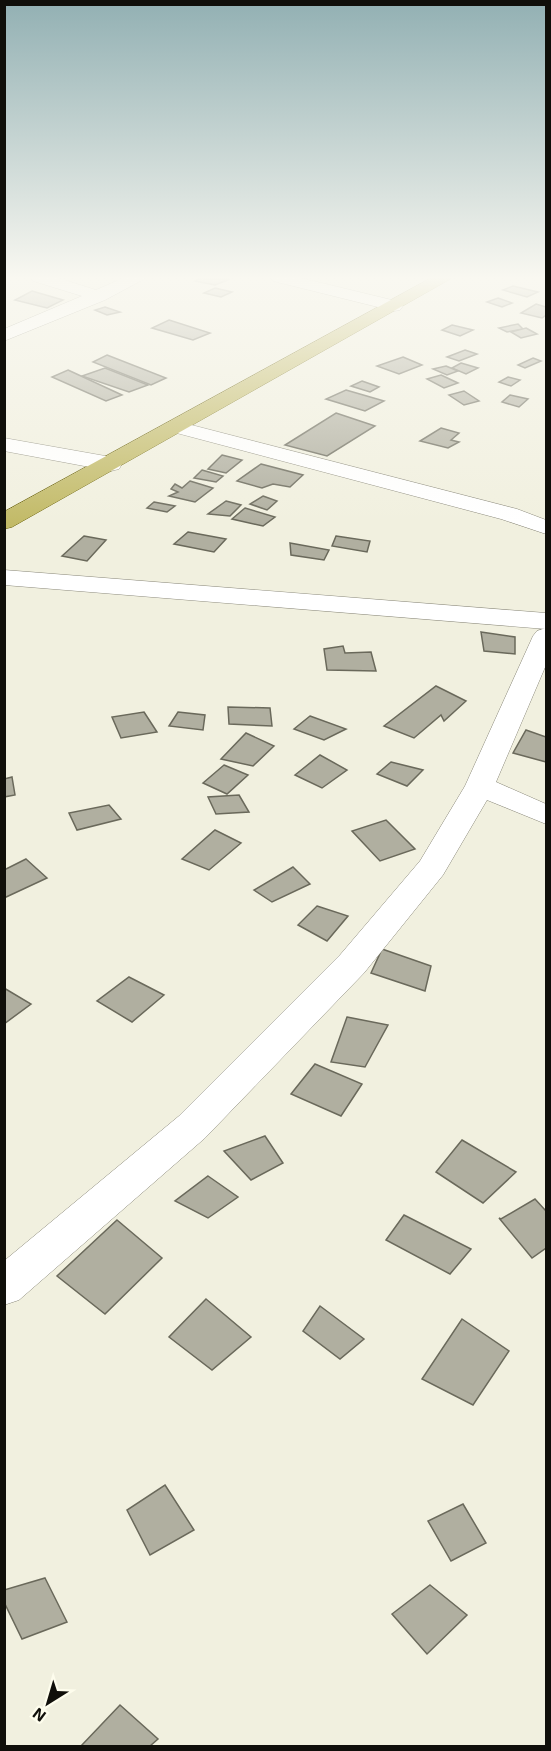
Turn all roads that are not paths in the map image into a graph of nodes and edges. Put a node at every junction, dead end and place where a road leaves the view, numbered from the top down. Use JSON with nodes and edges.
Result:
{"nodes":[{"id":1,"x":297,"y":360,"type":"edge"},
{"id":2,"x":176,"y":427,"type":"junction"},
{"id":3,"x":4,"y":444,"type":"edge"},
{"id":4,"x":111,"y":464,"type":"junction"},
{"id":5,"x":4,"y":522,"type":"edge"},
{"id":6,"x":546,"y":526,"type":"edge"},
{"id":7,"x":4,"y":578,"type":"edge"},
{"id":8,"x":546,"y":621,"type":"edge"},
{"id":9,"x":546,"y":636,"type":"edge"},
{"id":10,"x":480,"y":786,"type":"junction"},
{"id":11,"x":546,"y":815,"type":"edge"},
{"id":12,"x":4,"y":1287,"type":"edge"}],
"edges":[{"from":1,"to":2,"type":"main road"},
{"from":2,"to":4,"type":"main road"},
{"from":2,"to":6,"type":"street"},
{"from":3,"to":4,"type":"street"},
{"from":4,"to":5,"type":"main road"},
{"from":7,"to":8,"type":"street"},
{"from":9,"to":10,"type":"street"},
{"from":10,"to":11,"type":"street"},
{"from":10,"to":12,"type":"street"}]}
